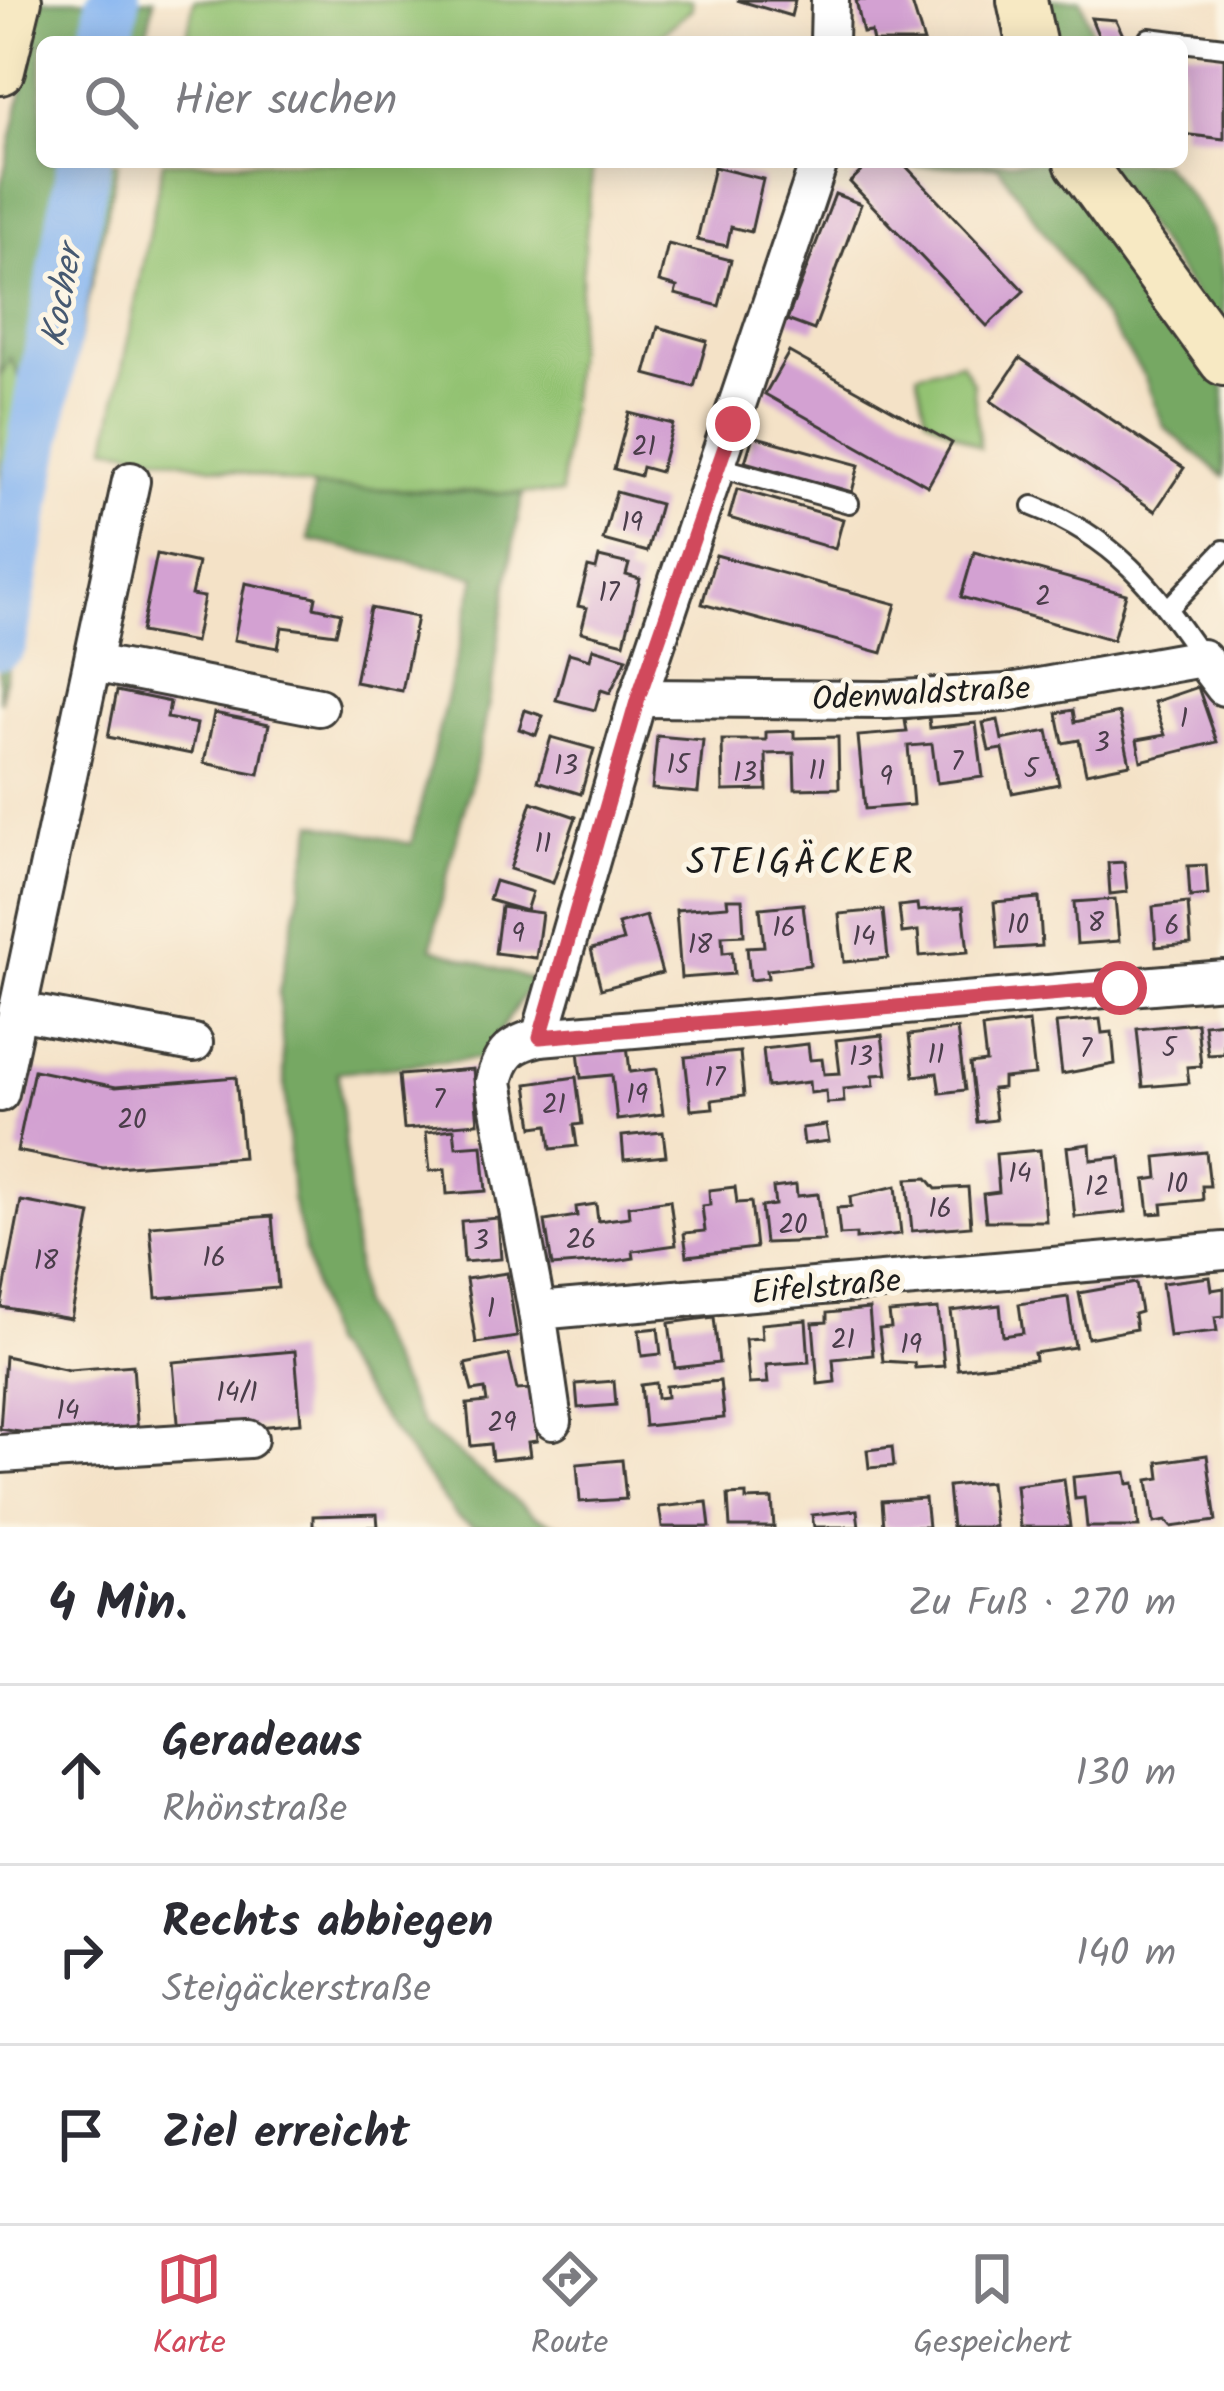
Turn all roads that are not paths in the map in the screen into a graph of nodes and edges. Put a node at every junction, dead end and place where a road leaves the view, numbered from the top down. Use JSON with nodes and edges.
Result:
{"nodes":[{"id":1,"x":17,"y":0,"type":"edge"},
{"id":2,"x":830,"y":0,"type":"edge"},
{"id":3,"x":1022,"y":0,"type":"edge"},
{"id":4,"x":829,"y":36,"type":"edge"},
{"id":5,"x":1030,"y":36,"type":"edge"},
{"id":6,"x":1188,"y":43,"type":"edge"},
{"id":7,"x":1224,"y":47,"type":"edge"},
{"id":8,"x":0,"y":70,"type":"edge"},
{"id":9,"x":817,"y":168,"type":"edge"},
{"id":10,"x":1083,"y":168,"type":"edge"},
{"id":11,"x":1224,"y":361,"type":"edge"},
{"id":12,"x":719,"y":467,"type":"junction"},
{"id":13,"x":130,"y":481,"type":"dead end"},
{"id":14,"x":849,"y":503,"type":"dead end"},
{"id":15,"x":1033,"y":506,"type":"dead end"},
{"id":16,"x":1224,"y":550,"type":"edge"},
{"id":17,"x":1168,"y":608,"type":"junction"},
{"id":18,"x":93,"y":663,"type":"junction"},
{"id":19,"x":1213,"y":672,"type":"edge"},
{"id":20,"x":638,"y":698,"type":"junction"},
{"id":21,"x":320,"y":707,"type":"dead end"},
{"id":22,"x":1224,"y":979,"type":"edge"},
{"id":23,"x":17,"y":1011,"type":"junction"},
{"id":24,"x":540,"y":1037,"type":"junction"},
{"id":25,"x":194,"y":1043,"type":"dead end"},
{"id":26,"x":0,"y":1094,"type":"edge"},
{"id":27,"x":1224,"y":1251,"type":"edge"},
{"id":28,"x":537,"y":1311,"type":"junction"},
{"id":29,"x":553,"y":1421,"type":"dead end"},
{"id":30,"x":249,"y":1439,"type":"dead end"},
{"id":31,"x":0,"y":1454,"type":"edge"}],
"edges":[{"from":1,"to":8,"type":"main road"},
{"from":2,"to":4,"type":"street"},
{"from":3,"to":5,"type":"main road"},
{"from":6,"to":7,"type":"lane"},
{"from":9,"to":12,"type":"street"},
{"from":10,"to":11,"type":"main road"},
{"from":12,"to":14,"type":"lane"},
{"from":12,"to":20,"type":"street"},
{"from":13,"to":18,"type":"street"},
{"from":15,"to":17,"type":"lane"},
{"from":16,"to":17,"type":"lane"},
{"from":17,"to":19,"type":"lane"},
{"from":18,"to":21,"type":"street"},
{"from":18,"to":23,"type":"street"},
{"from":19,"to":20,"type":"street","name":"Odenwaldstraße"},
{"from":20,"to":24,"type":"street"},
{"from":22,"to":24,"type":"street"},
{"from":23,"to":25,"type":"street"},
{"from":23,"to":26,"type":"street"},
{"from":24,"to":28,"type":"street"},
{"from":27,"to":28,"type":"street","name":"Eifelstraße"},
{"from":28,"to":29,"type":"street"},
{"from":30,"to":31,"type":"street"}]}
